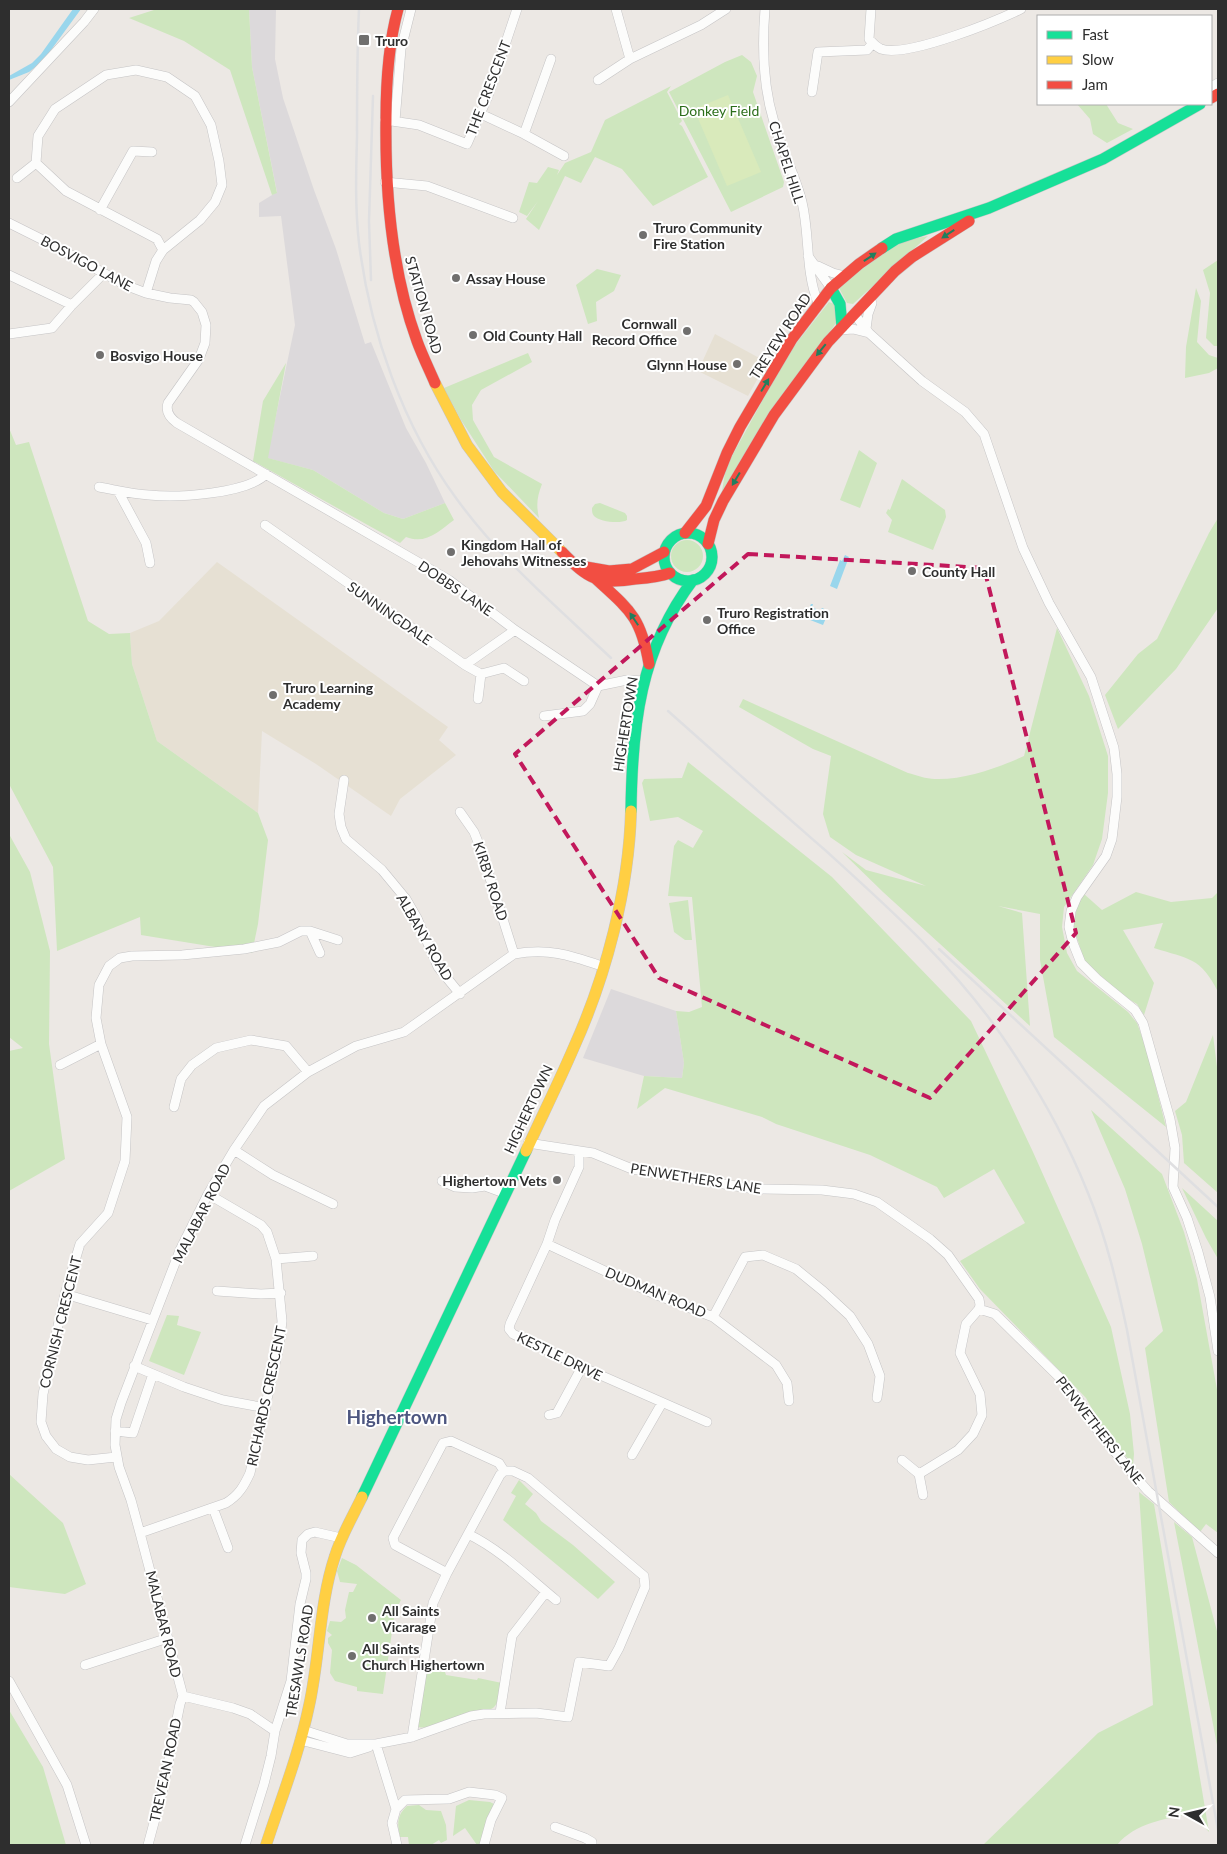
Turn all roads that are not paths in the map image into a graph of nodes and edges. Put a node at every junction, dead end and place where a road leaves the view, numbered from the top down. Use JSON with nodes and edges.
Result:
{"nodes":[{"id":1,"x":94,"y":9,"type":"edge"},
{"id":2,"x":398,"y":9,"type":"edge"},
{"id":3,"x":411,"y":9,"type":"edge"},
{"id":4,"x":517,"y":9,"type":"edge"},
{"id":5,"x":616,"y":9,"type":"edge"},
{"id":6,"x":726,"y":9,"type":"edge"},
{"id":7,"x":765,"y":9,"type":"edge"},
{"id":8,"x":871,"y":9,"type":"edge"},
{"id":9,"x":1021,"y":9,"type":"edge"},
{"id":10,"x":873,"y":43,"type":"junction"},
{"id":11,"x":551,"y":59,"type":"dead end"},
{"id":12,"x":630,"y":59,"type":"junction"},
{"id":13,"x":598,"y":80,"type":"dead end"},
{"id":14,"x":812,"y":92,"type":"dead end"},
{"id":15,"x":9,"y":102,"type":"edge"},
{"id":16,"x":1197,"y":105,"type":"edge"},
{"id":17,"x":481,"y":114,"type":"junction"},
{"id":18,"x":390,"y":121,"type":"junction"},
{"id":19,"x":524,"y":134,"type":"junction"},
{"id":20,"x":152,"y":152,"type":"dead end"},
{"id":21,"x":564,"y":156,"type":"dead end"},
{"id":22,"x":36,"y":163,"type":"junction"},
{"id":23,"x":17,"y":178,"type":"dead end"},
{"id":24,"x":385,"y":182,"type":"junction"},
{"id":25,"x":989,"y":208,"type":"junction"},
{"id":26,"x":100,"y":210,"type":"junction"},
{"id":27,"x":514,"y":218,"type":"dead end"},
{"id":28,"x":9,"y":223,"type":"edge"},
{"id":29,"x":163,"y":250,"type":"junction"},
{"id":30,"x":808,"y":256,"type":"junction"},
{"id":31,"x":816,"y":265,"type":"junction"},
{"id":32,"x":103,"y":274,"type":"junction"},
{"id":33,"x":9,"y":275,"type":"edge"},
{"id":34,"x":845,"y":276,"type":"junction"},
{"id":35,"x":831,"y":288,"type":"junction"},
{"id":36,"x":878,"y":289,"type":"junction"},
{"id":37,"x":146,"y":293,"type":"junction"},
{"id":38,"x":818,"y":303,"type":"junction"},
{"id":39,"x":72,"y":304,"type":"junction"},
{"id":40,"x":840,"y":304,"type":"junction"},
{"id":41,"x":855,"y":314,"type":"junction"},
{"id":42,"x":840,"y":329,"type":"junction"},
{"id":43,"x":868,"y":331,"type":"junction"},
{"id":44,"x":9,"y":334,"type":"edge"},
{"id":45,"x":266,"y":474,"type":"junction"},
{"id":46,"x":99,"y":487,"type":"dead end"},
{"id":47,"x":118,"y":491,"type":"junction"},
{"id":48,"x":265,"y":525,"type":"dead end"},
{"id":49,"x":685,"y":533,"type":"junction"},
{"id":50,"x":708,"y":544,"type":"junction"},
{"id":51,"x":664,"y":552,"type":"junction"},
{"id":52,"x":571,"y":561,"type":"junction"},
{"id":53,"x":150,"y":563,"type":"dead end"},
{"id":54,"x":671,"y":577,"type":"junction"},
{"id":55,"x":596,"y":579,"type":"junction"},
{"id":56,"x":692,"y":580,"type":"junction"},
{"id":57,"x":659,"y":613,"type":"dead end"},
{"id":58,"x":515,"y":630,"type":"junction"},
{"id":59,"x":650,"y":664,"type":"junction"},
{"id":60,"x":464,"y":665,"type":"junction"},
{"id":61,"x":481,"y":674,"type":"junction"},
{"id":62,"x":524,"y":681,"type":"dead end"},
{"id":63,"x":645,"y":682,"type":"junction"},
{"id":64,"x":598,"y":686,"type":"junction"},
{"id":65,"x":478,"y":699,"type":"dead end"},
{"id":66,"x":544,"y":716,"type":"dead end"},
{"id":67,"x":344,"y":780,"type":"dead end"},
{"id":68,"x":460,"y":812,"type":"dead end"},
{"id":69,"x":310,"y":931,"type":"junction"},
{"id":70,"x":338,"y":940,"type":"dead end"},
{"id":71,"x":320,"y":953,"type":"dead end"},
{"id":72,"x":514,"y":954,"type":"junction"},
{"id":73,"x":602,"y":966,"type":"junction"},
{"id":74,"x":460,"y":994,"type":"junction"},
{"id":75,"x":102,"y":1044,"type":"junction"},
{"id":76,"x":60,"y":1065,"type":"dead end"},
{"id":77,"x":308,"y":1072,"type":"junction"},
{"id":78,"x":174,"y":1107,"type":"dead end"},
{"id":79,"x":528,"y":1143,"type":"junction"},
{"id":80,"x":234,"y":1150,"type":"junction"},
{"id":81,"x":579,"y":1152,"type":"junction"},
{"id":82,"x":442,"y":1181,"type":"dead end"},
{"id":83,"x":504,"y":1193,"type":"junction"},
{"id":84,"x":208,"y":1194,"type":"junction"},
{"id":85,"x":333,"y":1204,"type":"dead end"},
{"id":86,"x":547,"y":1244,"type":"junction"},
{"id":87,"x":313,"y":1256,"type":"dead end"},
{"id":88,"x":276,"y":1259,"type":"junction"},
{"id":89,"x":217,"y":1291,"type":"dead end"},
{"id":90,"x":280,"y":1293,"type":"junction"},
{"id":91,"x":64,"y":1294,"type":"junction"},
{"id":92,"x":979,"y":1309,"type":"junction"},
{"id":93,"x":713,"y":1317,"type":"junction"},
{"id":94,"x":152,"y":1320,"type":"junction"},
{"id":95,"x":1218,"y":1351,"type":"edge"},
{"id":96,"x":134,"y":1366,"type":"junction"},
{"id":97,"x":582,"y":1368,"type":"junction"},
{"id":98,"x":153,"y":1374,"type":"junction"},
{"id":99,"x":877,"y":1398,"type":"dead end"},
{"id":100,"x":789,"y":1401,"type":"dead end"},
{"id":101,"x":662,"y":1403,"type":"junction"},
{"id":102,"x":266,"y":1408,"type":"junction"},
{"id":103,"x":549,"y":1415,"type":"dead end"},
{"id":104,"x":707,"y":1422,"type":"dead end"},
{"id":105,"x":115,"y":1431,"type":"junction"},
{"id":106,"x":632,"y":1455,"type":"dead end"},
{"id":107,"x":116,"y":1456,"type":"junction"},
{"id":108,"x":902,"y":1460,"type":"dead end"},
{"id":109,"x":504,"y":1471,"type":"junction"},
{"id":110,"x":919,"y":1474,"type":"junction"},
{"id":111,"x":923,"y":1495,"type":"dead end"},
{"id":112,"x":213,"y":1508,"type":"junction"},
{"id":113,"x":140,"y":1533,"type":"junction"},
{"id":114,"x":468,"y":1534,"type":"junction"},
{"id":115,"x":341,"y":1538,"type":"junction"},
{"id":116,"x":228,"y":1548,"type":"dead end"},
{"id":117,"x":1218,"y":1554,"type":"edge"},
{"id":118,"x":447,"y":1573,"type":"junction"},
{"id":119,"x":546,"y":1592,"type":"junction"},
{"id":120,"x":556,"y":1600,"type":"dead end"},
{"id":121,"x":168,"y":1638,"type":"junction"},
{"id":122,"x":85,"y":1665,"type":"dead end"},
{"id":123,"x":9,"y":1681,"type":"edge"},
{"id":124,"x":183,"y":1696,"type":"junction"},
{"id":125,"x":500,"y":1713,"type":"junction"},
{"id":126,"x":275,"y":1731,"type":"junction"},
{"id":127,"x":301,"y":1735,"type":"junction"},
{"id":128,"x":412,"y":1737,"type":"junction"},
{"id":129,"x":376,"y":1744,"type":"junction"},
{"id":130,"x":350,"y":1753,"type":"junction"},
{"id":131,"x":294,"y":1758,"type":"junction"},
{"id":132,"x":396,"y":1809,"type":"junction"},
{"id":133,"x":555,"y":1827,"type":"dead end"},
{"id":134,"x":86,"y":1845,"type":"edge"},
{"id":135,"x":148,"y":1845,"type":"edge"},
{"id":136,"x":245,"y":1845,"type":"edge"},
{"id":137,"x":266,"y":1845,"type":"edge"},
{"id":138,"x":398,"y":1845,"type":"edge"},
{"id":139,"x":484,"y":1845,"type":"edge"},
{"id":140,"x":592,"y":1845,"type":"edge"}],
"edges":[{"from":1,"to":15,"type":"street"},
{"from":2,"to":18,"type":"main road","name":"STATION ROAD"},
{"from":3,"to":18,"type":"street"},
{"from":4,"to":17,"type":"street","name":"THE CRESCENT"},
{"from":5,"to":12,"type":"street"},
{"from":6,"to":12,"type":"street"},
{"from":7,"to":30,"type":"street","name":"CHAPEL HILL"},
{"from":8,"to":10,"type":"street"},
{"from":9,"to":10,"type":"street"},
{"from":10,"to":14,"type":"street"},
{"from":11,"to":19,"type":"street"},
{"from":12,"to":13,"type":"street"},
{"from":16,"to":25,"type":"main road","name":"TREYEW ROAD"},
{"from":17,"to":18,"type":"street","name":"THE CRESCENT"},
{"from":17,"to":19,"type":"street"},
{"from":18,"to":24,"type":"main road","name":"STATION ROAD"},
{"from":19,"to":21,"type":"street"},
{"from":20,"to":26,"type":"street"},
{"from":22,"to":23,"type":"street"},
{"from":22,"to":26,"type":"street"},
{"from":22,"to":29,"type":"street"},
{"from":24,"to":27,"type":"street"},
{"from":24,"to":52,"type":"main road","name":"STATION ROAD"},
{"from":34,"to":25,"type":"main road","name":"TREYEW ROAD","one_way":true},
{"from":25,"to":36,"type":"main road","name":"TREYEW ROAD","one_way":true},
{"from":26,"to":29,"type":"street"},
{"from":28,"to":32,"type":"street","name":"BOSVIGO LANE"},
{"from":29,"to":37,"type":"street"},
{"from":30,"to":31,"type":"street"},
{"from":30,"to":38,"type":"street","name":"CHAPEL HILL"},
{"from":31,"to":34,"type":"street"},
{"from":31,"to":35,"type":"street"},
{"from":32,"to":37,"type":"street","name":"BOSVIGO LANE"},
{"from":32,"to":39,"type":"street"},
{"from":33,"to":39,"type":"street"},
{"from":34,"to":35,"type":"main road","name":"TREYEW ROAD"},
{"from":35,"to":38,"type":"main road","name":"TREYEW ROAD"},
{"from":35,"to":40,"type":"main road"},
{"from":36,"to":41,"type":"main road","name":"TREYEW ROAD"},
{"from":36,"to":43,"type":"street"},
{"from":37,"to":45,"type":"street","name":"BOSVIGO LANE"},
{"from":49,"to":38,"type":"main road","name":"TREYEW ROAD","one_way":true},
{"from":39,"to":44,"type":"street"},
{"from":40,"to":41,"type":"main road"},
{"from":40,"to":42,"type":"main road"},
{"from":41,"to":42,"type":"main road","name":"TREYEW ROAD"},
{"from":41,"to":43,"type":"street"},
{"from":42,"to":43,"type":"street"},
{"from":42,"to":50,"type":"main road","name":"TREYEW ROAD","one_way":true},
{"from":43,"to":95,"type":"street"},
{"from":45,"to":47,"type":"street"},
{"from":45,"to":58,"type":"street","name":"DOBBS LANE"},
{"from":46,"to":47,"type":"street"},
{"from":47,"to":53,"type":"street"},
{"from":48,"to":60,"type":"street","name":"SUNNINGDALE"},
{"from":49,"to":50,"type":"main road"},
{"from":49,"to":51,"type":"main road"},
{"from":50,"to":56,"type":"main road"},
{"from":51,"to":52,"type":"main road","name":"STATION ROAD"},
{"from":51,"to":54,"type":"main road"},
{"from":52,"to":55,"type":"main road","name":"STATION ROAD"},
{"from":54,"to":55,"type":"main road","name":"STATION ROAD"},
{"from":54,"to":56,"type":"main road"},
{"from":59,"to":55,"type":"main road","one_way":true},
{"from":56,"to":59,"type":"main road","name":"HIGHERTOWN"},
{"from":57,"to":59,"type":"main road","name":"HIGHERTOWN"},
{"from":58,"to":60,"type":"street"},
{"from":58,"to":64,"type":"street","name":"DOBBS LANE"},
{"from":59,"to":63,"type":"main road","name":"HIGHERTOWN"},
{"from":60,"to":61,"type":"street","name":"SUNNINGDALE"},
{"from":61,"to":62,"type":"street"},
{"from":61,"to":65,"type":"street"},
{"from":63,"to":64,"type":"street"},
{"from":63,"to":73,"type":"main road","name":"HIGHERTOWN"},
{"from":64,"to":66,"type":"street"},
{"from":67,"to":74,"type":"street","name":"ALBANY ROAD"},
{"from":68,"to":72,"type":"street","name":"KIRBY ROAD"},
{"from":69,"to":70,"type":"street"},
{"from":69,"to":71,"type":"street"},
{"from":69,"to":75,"type":"street","name":"CORNISH CRESCENT"},
{"from":72,"to":73,"type":"street"},
{"from":72,"to":74,"type":"street","name":"MALABAR ROAD"},
{"from":73,"to":79,"type":"main road","name":"HIGHERTOWN"},
{"from":74,"to":77,"type":"street","name":"MALABAR ROAD"},
{"from":75,"to":76,"type":"street"},
{"from":75,"to":91,"type":"street","name":"CORNISH CRESCENT"},
{"from":77,"to":78,"type":"street"},
{"from":77,"to":80,"type":"street","name":"MALABAR ROAD"},
{"from":79,"to":81,"type":"street","name":"PENWETHERS LANE"},
{"from":79,"to":83,"type":"main road","name":"HIGHERTOWN"},
{"from":80,"to":84,"type":"street","name":"MALABAR ROAD"},
{"from":80,"to":85,"type":"street"},
{"from":81,"to":86,"type":"street","name":"KESTLE DRIVE"},
{"from":81,"to":92,"type":"street","name":"PENWETHERS LANE"},
{"from":82,"to":83,"type":"street"},
{"from":83,"to":115,"type":"main road","name":"HIGHERTOWN"},
{"from":84,"to":88,"type":"street","name":"RICHARDS CRESCENT"},
{"from":84,"to":94,"type":"street","name":"MALABAR ROAD"},
{"from":86,"to":93,"type":"street","name":"DUDMAN ROAD"},
{"from":86,"to":97,"type":"street","name":"KESTLE DRIVE"},
{"from":87,"to":88,"type":"street"},
{"from":88,"to":90,"type":"street","name":"RICHARDS CRESCENT"},
{"from":89,"to":90,"type":"street"},
{"from":90,"to":102,"type":"street","name":"RICHARDS CRESCENT"},
{"from":91,"to":94,"type":"street"},
{"from":91,"to":107,"type":"street","name":"CORNISH CRESCENT"},
{"from":92,"to":110,"type":"street"},
{"from":92,"to":117,"type":"street","name":"PENWETHERS LANE"},
{"from":93,"to":99,"type":"street"},
{"from":93,"to":100,"type":"street","name":"DUDMAN ROAD"},
{"from":94,"to":96,"type":"street","name":"MALABAR ROAD"},
{"from":96,"to":98,"type":"street"},
{"from":96,"to":105,"type":"street","name":"MALABAR ROAD"},
{"from":97,"to":101,"type":"street","name":"KESTLE DRIVE"},
{"from":97,"to":103,"type":"street"},
{"from":98,"to":102,"type":"street"},
{"from":98,"to":105,"type":"street"},
{"from":101,"to":104,"type":"street","name":"KESTLE DRIVE"},
{"from":101,"to":106,"type":"street"},
{"from":102,"to":112,"type":"street","name":"RICHARDS CRESCENT"},
{"from":105,"to":107,"type":"street","name":"MALABAR ROAD"},
{"from":107,"to":113,"type":"street","name":"MALABAR ROAD"},
{"from":108,"to":110,"type":"street"},
{"from":109,"to":114,"type":"street"},
{"from":109,"to":118,"type":"street"},
{"from":109,"to":125,"type":"street"},
{"from":110,"to":111,"type":"street"},
{"from":112,"to":113,"type":"street","name":"RICHARDS CRESCENT"},
{"from":112,"to":116,"type":"street"},
{"from":113,"to":121,"type":"street","name":"MALABAR ROAD"},
{"from":114,"to":118,"type":"street"},
{"from":114,"to":119,"type":"street"},
{"from":115,"to":126,"type":"street"},
{"from":115,"to":127,"type":"main road","name":"TRESAWLS ROAD"},
{"from":118,"to":128,"type":"street"},
{"from":119,"to":120,"type":"street"},
{"from":119,"to":125,"type":"street"},
{"from":121,"to":122,"type":"street"},
{"from":121,"to":124,"type":"street","name":"MALABAR ROAD"},
{"from":123,"to":134,"type":"street"},
{"from":124,"to":126,"type":"street"},
{"from":124,"to":135,"type":"street","name":"TREVEAN ROAD"},
{"from":125,"to":128,"type":"street"},
{"from":126,"to":136,"type":"street"},
{"from":127,"to":129,"type":"street"},
{"from":127,"to":130,"type":"street"},
{"from":127,"to":131,"type":"main road","name":"TRESAWLS ROAD"},
{"from":128,"to":129,"type":"street"},
{"from":129,"to":130,"type":"street"},
{"from":129,"to":132,"type":"street"},
{"from":130,"to":131,"type":"street"},
{"from":131,"to":137,"type":"main road","name":"TRESAWLS ROAD"},
{"from":132,"to":138,"type":"street"},
{"from":132,"to":139,"type":"street"},
{"from":133,"to":140,"type":"street"}]}
